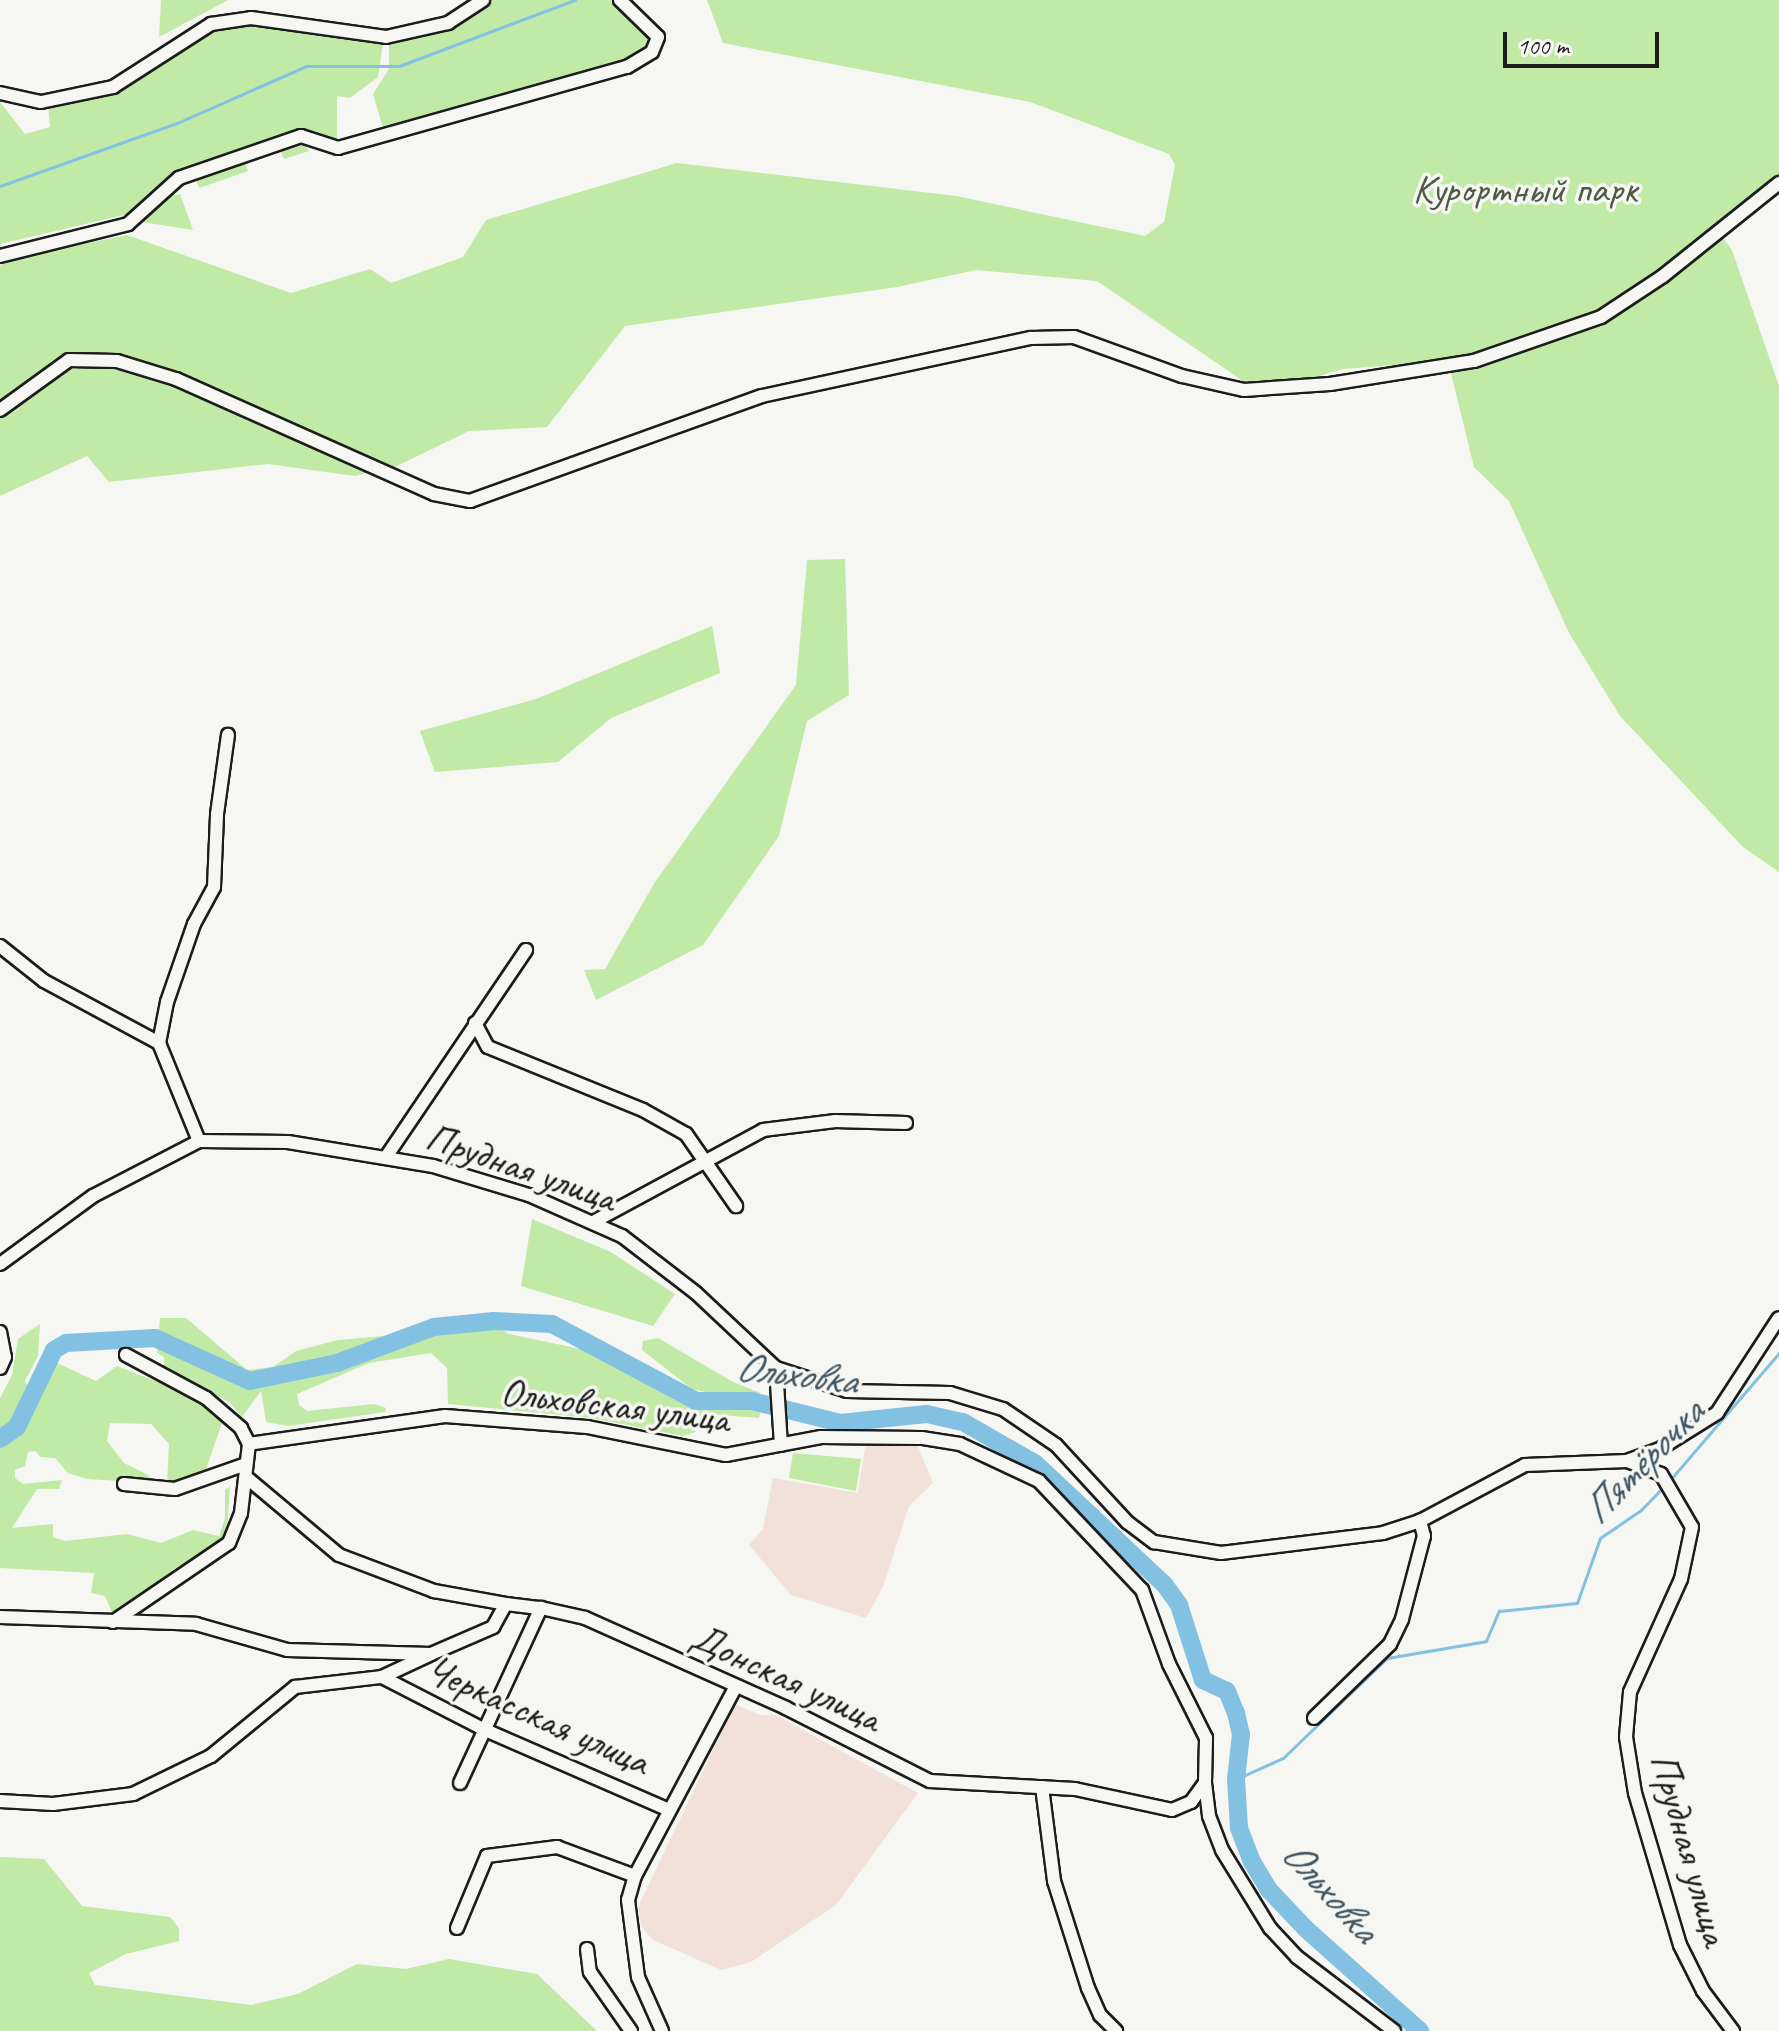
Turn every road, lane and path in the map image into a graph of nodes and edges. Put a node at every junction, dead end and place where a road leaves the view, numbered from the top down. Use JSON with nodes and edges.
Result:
{"nodes":[{"id":1,"x":483,"y":0,"type":"edge"},
{"id":2,"x":620,"y":0,"type":"edge"},
{"id":3,"x":0,"y":93,"type":"edge"},
{"id":4,"x":1779,"y":183,"type":"edge"},
{"id":5,"x":0,"y":256,"type":"edge"},
{"id":6,"x":0,"y":410,"type":"edge"},
{"id":7,"x":228,"y":735,"type":"dead end"},
{"id":8,"x":0,"y":946,"type":"edge"},
{"id":9,"x":526,"y":950,"type":"dead end"},
{"id":10,"x":475,"y":1023,"type":"junction"},
{"id":11,"x":159,"y":1043,"type":"junction"},
{"id":12,"x":906,"y":1123,"type":"dead end"},
{"id":13,"x":199,"y":1141,"type":"junction"},
{"id":14,"x":386,"y":1157,"type":"junction"},
{"id":15,"x":707,"y":1158,"type":"junction"},
{"id":16,"x":736,"y":1206,"type":"dead end"},
{"id":17,"x":595,"y":1221,"type":"junction"},
{"id":18,"x":0,"y":1264,"type":"edge"},
{"id":19,"x":1779,"y":1318,"type":"edge"},
{"id":20,"x":0,"y":1332,"type":"edge"},
{"id":21,"x":126,"y":1355,"type":"dead end"},
{"id":22,"x":0,"y":1368,"type":"edge"},
{"id":23,"x":776,"y":1368,"type":"junction"},
{"id":24,"x":249,"y":1444,"type":"junction"},
{"id":25,"x":781,"y":1445,"type":"junction"},
{"id":26,"x":1627,"y":1461,"type":"junction"},
{"id":27,"x":246,"y":1470,"type":"junction"},
{"id":28,"x":124,"y":1484,"type":"dead end"},
{"id":29,"x":1420,"y":1521,"type":"junction"},
{"id":30,"x":506,"y":1604,"type":"junction"},
{"id":31,"x":541,"y":1608,"type":"junction"},
{"id":32,"x":0,"y":1617,"type":"edge"},
{"id":33,"x":113,"y":1622,"type":"junction"},
{"id":34,"x":431,"y":1654,"type":"junction"},
{"id":35,"x":382,"y":1677,"type":"junction"},
{"id":36,"x":735,"y":1688,"type":"junction"},
{"id":37,"x":1314,"y":1718,"type":"dead end"},
{"id":38,"x":485,"y":1730,"type":"junction"},
{"id":39,"x":460,"y":1783,"type":"dead end"},
{"id":40,"x":1205,"y":1783,"type":"junction"},
{"id":41,"x":1042,"y":1787,"type":"junction"},
{"id":42,"x":0,"y":1801,"type":"edge"},
{"id":43,"x":669,"y":1810,"type":"junction"},
{"id":44,"x":635,"y":1876,"type":"junction"},
{"id":45,"x":457,"y":1928,"type":"dead end"},
{"id":46,"x":587,"y":1949,"type":"dead end"},
{"id":47,"x":631,"y":2031,"type":"edge"},
{"id":48,"x":662,"y":2031,"type":"edge"},
{"id":49,"x":1116,"y":2031,"type":"edge"},
{"id":50,"x":1394,"y":2031,"type":"edge"},
{"id":51,"x":1733,"y":2031,"type":"edge"}],
"edges":[{"from":1,"to":3,"type":"street"},
{"from":2,"to":5,"type":"street"},
{"from":4,"to":6,"type":"street"},
{"from":7,"to":11,"type":"street"},
{"from":8,"to":11,"type":"street"},
{"from":9,"to":10,"type":"street"},
{"from":10,"to":14,"type":"street"},
{"from":10,"to":15,"type":"street"},
{"from":11,"to":13,"type":"street"},
{"from":12,"to":15,"type":"street"},
{"from":13,"to":14,"type":"street","name":"Прудная улица"},
{"from":13,"to":18,"type":"street","name":"Прудная улица"},
{"from":14,"to":17,"type":"street","name":"Прудная улица"},
{"from":15,"to":16,"type":"street"},
{"from":15,"to":17,"type":"street"},
{"from":17,"to":23,"type":"street","name":"Прудная улица"},
{"from":19,"to":26,"type":"street","name":"Прудная улица"},
{"from":20,"to":22,"type":"street"},
{"from":21,"to":24,"type":"street"},
{"from":23,"to":25,"type":"street"},
{"from":23,"to":29,"type":"street","name":"Прудная улица"},
{"from":24,"to":25,"type":"street","name":"Ольховская улица"},
{"from":24,"to":27,"type":"street"},
{"from":25,"to":40,"type":"street","name":"Ольховская улица"},
{"from":26,"to":29,"type":"street","name":"Прудная улица"},
{"from":26,"to":51,"type":"street","name":"Прудная улица"},
{"from":27,"to":28,"type":"street"},
{"from":27,"to":30,"type":"street","name":"Донская улица"},
{"from":27,"to":33,"type":"street"},
{"from":29,"to":37,"type":"street"},
{"from":30,"to":31,"type":"street","name":"Донская улица"},
{"from":30,"to":34,"type":"street"},
{"from":31,"to":36,"type":"street","name":"Донская улица"},
{"from":31,"to":38,"type":"street"},
{"from":32,"to":33,"type":"street"},
{"from":33,"to":34,"type":"street"},
{"from":34,"to":35,"type":"street","name":"Черкасская улица"},
{"from":35,"to":38,"type":"street","name":"Черкасская улица"},
{"from":35,"to":42,"type":"street","name":"Черкасская улица"},
{"from":36,"to":41,"type":"street","name":"Донская улица"},
{"from":36,"to":43,"type":"street"},
{"from":38,"to":39,"type":"street"},
{"from":38,"to":43,"type":"street","name":"Черкасская улица"},
{"from":40,"to":41,"type":"street","name":"Донская улица"},
{"from":40,"to":50,"type":"street","name":"Ольховская улица"},
{"from":41,"to":49,"type":"street"},
{"from":43,"to":44,"type":"street"},
{"from":44,"to":45,"type":"street"},
{"from":44,"to":48,"type":"street"},
{"from":46,"to":47,"type":"street"}]}
